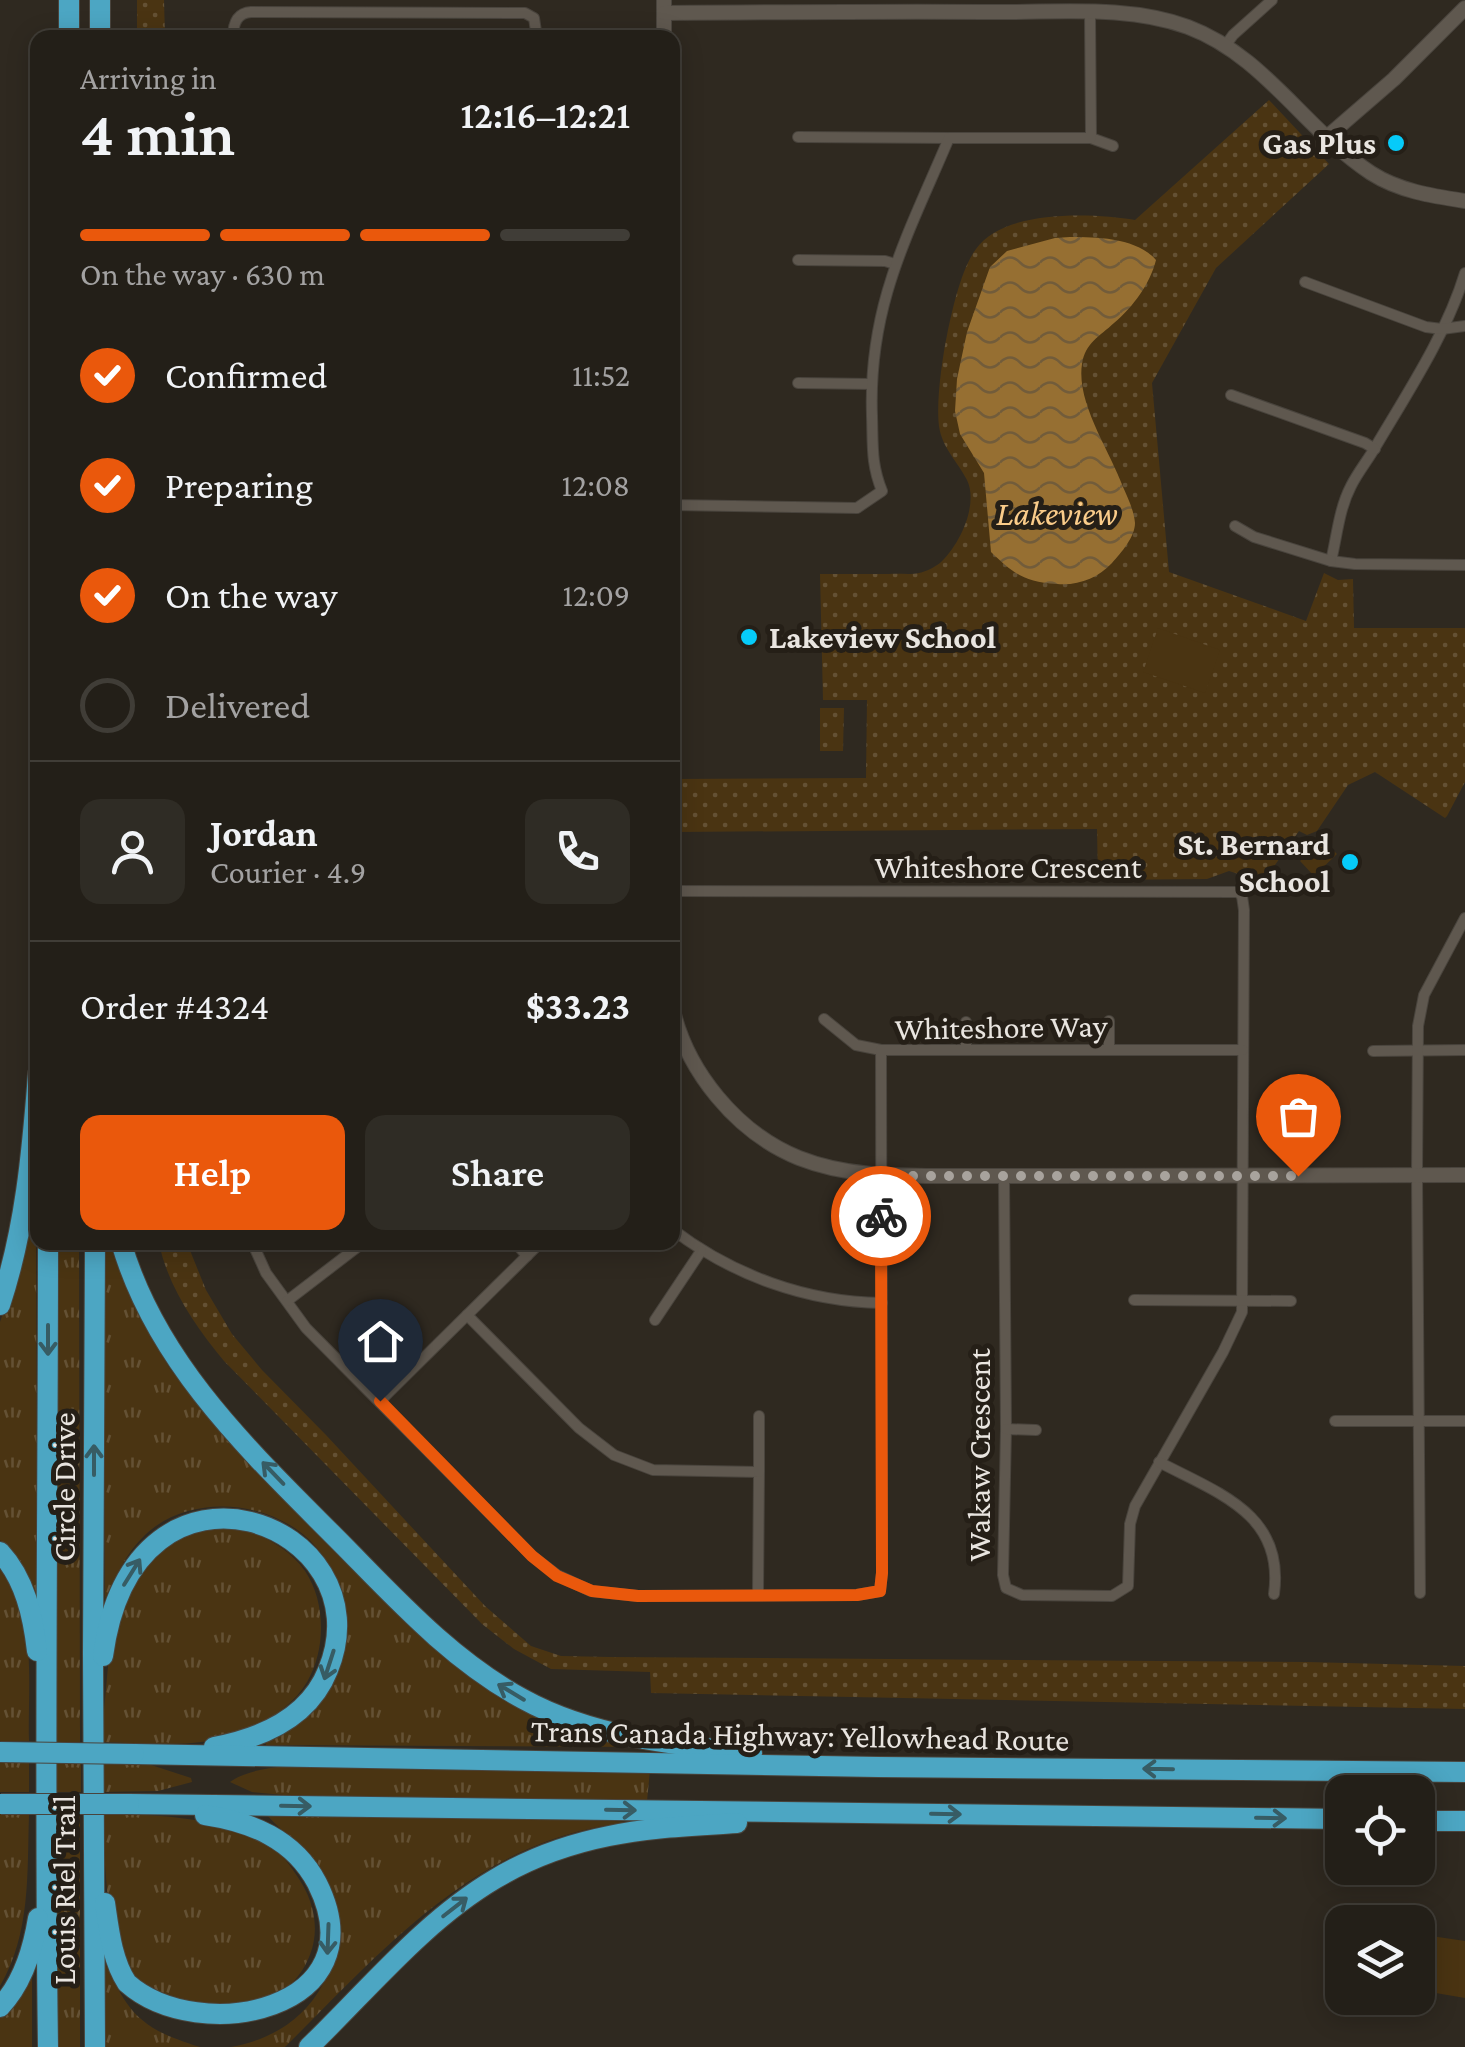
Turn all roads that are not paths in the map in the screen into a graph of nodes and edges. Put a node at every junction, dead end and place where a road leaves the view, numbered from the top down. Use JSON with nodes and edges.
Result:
{"nodes":[{"id":1,"x":69,"y":0,"type":"edge"},
{"id":2,"x":100,"y":0,"type":"edge"},
{"id":3,"x":1272,"y":0,"type":"edge"},
{"id":4,"x":664,"y":6,"type":"edge"},
{"id":5,"x":963,"y":6,"type":"edge"},
{"id":6,"x":1465,"y":8,"type":"edge"},
{"id":7,"x":1090,"y":13,"type":"junction"},
{"id":8,"x":69,"y":30,"type":"edge"},
{"id":9,"x":100,"y":30,"type":"edge"},
{"id":10,"x":234,"y":30,"type":"edge"},
{"id":11,"x":536,"y":30,"type":"edge"},
{"id":12,"x":1226,"y":46,"type":"junction"},
{"id":13,"x":798,"y":137,"type":"dead end"},
{"id":14,"x":1326,"y":137,"type":"junction"},
{"id":15,"x":950,"y":138,"type":"junction"},
{"id":16,"x":1091,"y":138,"type":"junction"},
{"id":17,"x":1113,"y":146,"type":"dead end"},
{"id":18,"x":1465,"y":201,"type":"edge"},
{"id":19,"x":798,"y":260,"type":"dead end"},
{"id":20,"x":895,"y":264,"type":"junction"},
{"id":21,"x":1465,"y":273,"type":"edge"},
{"id":22,"x":1305,"y":282,"type":"dead end"},
{"id":23,"x":1465,"y":326,"type":"edge"},
{"id":24,"x":1442,"y":329,"type":"junction"},
{"id":25,"x":798,"y":383,"type":"dead end"},
{"id":26,"x":871,"y":384,"type":"junction"},
{"id":27,"x":1231,"y":395,"type":"dead end"},
{"id":28,"x":1375,"y":449,"type":"junction"},
{"id":29,"x":680,"y":506,"type":"edge"},
{"id":30,"x":1235,"y":526,"type":"dead end"},
{"id":31,"x":1331,"y":561,"type":"junction"},
{"id":32,"x":1465,"y":565,"type":"edge"},
{"id":33,"x":680,"y":892,"type":"edge"},
{"id":34,"x":1465,"y":918,"type":"edge"},
{"id":35,"x":824,"y":1019,"type":"dead end"},
{"id":36,"x":1110,"y":1021,"type":"dead end"},
{"id":37,"x":966,"y":1022,"type":"dead end"},
{"id":38,"x":680,"y":1031,"type":"edge"},
{"id":39,"x":881,"y":1050,"type":"junction"},
{"id":40,"x":966,"y":1050,"type":"junction"},
{"id":41,"x":1109,"y":1050,"type":"junction"},
{"id":42,"x":1244,"y":1050,"type":"junction"},
{"id":43,"x":1418,"y":1050,"type":"junction"},
{"id":44,"x":1465,"y":1050,"type":"edge"},
{"id":45,"x":1373,"y":1051,"type":"dead end"},
{"id":46,"x":30,"y":1157,"type":"edge"},
{"id":47,"x":1417,"y":1175,"type":"junction"},
{"id":48,"x":1465,"y":1175,"type":"edge"},
{"id":49,"x":881,"y":1176,"type":"junction"},
{"id":50,"x":1004,"y":1176,"type":"junction"},
{"id":51,"x":1243,"y":1176,"type":"junction"},
{"id":52,"x":680,"y":1235,"type":"edge"},
{"id":53,"x":48,"y":1250,"type":"edge"},
{"id":54,"x":94,"y":1250,"type":"edge"},
{"id":55,"x":123,"y":1250,"type":"edge"},
{"id":56,"x":256,"y":1250,"type":"edge"},
{"id":57,"x":355,"y":1250,"type":"edge"},
{"id":58,"x":522,"y":1250,"type":"edge"},
{"id":59,"x":533,"y":1250,"type":"edge"},
{"id":60,"x":701,"y":1251,"type":"junction"},
{"id":61,"x":527,"y":1256,"type":"junction"},
{"id":62,"x":1134,"y":1300,"type":"dead end"},
{"id":63,"x":287,"y":1301,"type":"junction"},
{"id":64,"x":1242,"y":1301,"type":"junction"},
{"id":65,"x":1290,"y":1301,"type":"dead end"},
{"id":66,"x":882,"y":1303,"type":"junction"},
{"id":67,"x":0,"y":1305,"type":"edge"},
{"id":68,"x":467,"y":1315,"type":"junction"},
{"id":69,"x":655,"y":1320,"type":"dead end"},
{"id":70,"x":380,"y":1401,"type":"junction"},
{"id":71,"x":759,"y":1416,"type":"dead end"},
{"id":72,"x":1419,"y":1420,"type":"junction"},
{"id":73,"x":1335,"y":1421,"type":"dead end"},
{"id":74,"x":1465,"y":1421,"type":"edge"},
{"id":75,"x":1006,"y":1429,"type":"junction"},
{"id":76,"x":1036,"y":1430,"type":"dead end"},
{"id":77,"x":1160,"y":1462,"type":"junction"},
{"id":78,"x":760,"y":1472,"type":"junction"},
{"id":79,"x":0,"y":1552,"type":"edge"},
{"id":80,"x":758,"y":1594,"type":"junction"},
{"id":81,"x":1274,"y":1594,"type":"dead end"},
{"id":82,"x":1420,"y":1594,"type":"dead end"},
{"id":83,"x":93,"y":1733,"type":"junction"},
{"id":84,"x":44,"y":1738,"type":"junction"},
{"id":85,"x":0,"y":1752,"type":"edge"},
{"id":86,"x":134,"y":1754,"type":"junction"},
{"id":87,"x":878,"y":1767,"type":"junction"},
{"id":88,"x":1465,"y":1772,"type":"edge"},
{"id":89,"x":94,"y":1781,"type":"junction"},
{"id":90,"x":0,"y":1804,"type":"edge"},
{"id":91,"x":129,"y":1804,"type":"junction"},
{"id":92,"x":885,"y":1813,"type":"junction"},
{"id":93,"x":1325,"y":1820,"type":"edge"},
{"id":94,"x":1435,"y":1820,"type":"edge"},
{"id":95,"x":1465,"y":1821,"type":"edge"},
{"id":96,"x":45,"y":1867,"type":"junction"},
{"id":97,"x":0,"y":2007,"type":"edge"},
{"id":98,"x":165,"y":2023,"type":"dead end"},
{"id":99,"x":272,"y":2027,"type":"dead end"},
{"id":100,"x":48,"y":2047,"type":"edge"},
{"id":101,"x":95,"y":2047,"type":"edge"},
{"id":102,"x":309,"y":2047,"type":"edge"}],
"edges":[{"from":1,"to":8,"type":"highway"},
{"from":2,"to":9,"type":"highway"},
{"from":3,"to":12,"type":"street"},
{"from":4,"to":5,"type":"street"},
{"from":5,"to":7,"type":"street"},
{"from":6,"to":14,"type":"street"},
{"from":7,"to":12,"type":"street"},
{"from":7,"to":16,"type":"street"},
{"from":10,"to":11,"type":"street"},
{"from":12,"to":14,"type":"street"},
{"from":13,"to":15,"type":"street"},
{"from":14,"to":18,"type":"street"},
{"from":15,"to":16,"type":"street"},
{"from":15,"to":20,"type":"street"},
{"from":16,"to":17,"type":"street"},
{"from":19,"to":20,"type":"street"},
{"from":20,"to":26,"type":"street"},
{"from":21,"to":24,"type":"street"},
{"from":22,"to":24,"type":"street"},
{"from":23,"to":24,"type":"street"},
{"from":24,"to":28,"type":"street"},
{"from":25,"to":26,"type":"street"},
{"from":26,"to":29,"type":"street"},
{"from":27,"to":28,"type":"street"},
{"from":28,"to":31,"type":"street"},
{"from":30,"to":31,"type":"street"},
{"from":31,"to":32,"type":"street"},
{"from":33,"to":42,"type":"street","name":"Whiteshore Crescent"},
{"from":34,"to":43,"type":"street"},
{"from":35,"to":39,"type":"street"},
{"from":36,"to":41,"type":"street"},
{"from":37,"to":40,"type":"street"},
{"from":38,"to":49,"type":"street"},
{"from":39,"to":40,"type":"street","name":"Whiteshore Way"},
{"from":39,"to":49,"type":"street","name":"Whiteshore Way"},
{"from":40,"to":41,"type":"street","name":"Whiteshore Way"},
{"from":41,"to":42,"type":"street","name":"Whiteshore Way"},
{"from":42,"to":51,"type":"street","name":"Whiteshore Crescent"},
{"from":43,"to":44,"type":"street"},
{"from":43,"to":45,"type":"street"},
{"from":43,"to":47,"type":"street"},
{"from":46,"to":67,"type":"highway"},
{"from":47,"to":48,"type":"street"},
{"from":47,"to":51,"type":"street"},
{"from":47,"to":72,"type":"street"},
{"from":49,"to":50,"type":"street"},
{"from":49,"to":66,"type":"street","name":"Whiteshore Way"},
{"from":50,"to":51,"type":"street"},
{"from":50,"to":75,"type":"street","name":"Wakaw Crescent"},
{"from":51,"to":64,"type":"street","name":"Wakaw Crescent"},
{"from":52,"to":60,"type":"street"},
{"from":53,"to":84,"type":"highway","name":"Circle Drive","one_way":true},
{"from":83,"to":54,"type":"highway","name":"Circle Drive","one_way":true},
{"from":87,"to":55,"type":"highway","one_way":true},
{"from":56,"to":63,"type":"street"},
{"from":57,"to":63,"type":"street"},
{"from":58,"to":61,"type":"street"},
{"from":59,"to":61,"type":"street"},
{"from":60,"to":66,"type":"street"},
{"from":60,"to":69,"type":"street"},
{"from":61,"to":68,"type":"street"},
{"from":62,"to":64,"type":"street"},
{"from":63,"to":70,"type":"street"},
{"from":64,"to":65,"type":"street"},
{"from":64,"to":77,"type":"street","name":"Wakaw Crescent"},
{"from":66,"to":80,"type":"street","name":"Whiteshore Way"},
{"from":68,"to":70,"type":"street"},
{"from":68,"to":78,"type":"street"},
{"from":70,"to":80,"type":"street"},
{"from":71,"to":78,"type":"street"},
{"from":72,"to":73,"type":"street"},
{"from":72,"to":74,"type":"street"},
{"from":72,"to":82,"type":"street"},
{"from":75,"to":76,"type":"street"},
{"from":75,"to":77,"type":"street","name":"Wakaw Crescent"},
{"from":77,"to":81,"type":"street"},
{"from":78,"to":80,"type":"street"},
{"from":79,"to":84,"type":"highway"},
{"from":83,"to":86,"type":"highway","one_way":true},
{"from":83,"to":89,"type":"highway","name":"Louis Riel Trail"},
{"from":84,"to":96,"type":"highway","name":"Circle Drive"},
{"from":85,"to":86,"type":"highway","bridge":true},
{"from":86,"to":87,"type":"highway","name":"Trans Canada Highway: Yellowhead Route"},
{"from":88,"to":87,"type":"highway","name":"Trans Canada Highway: Yellowhead Route","one_way":true},
{"from":89,"to":98,"type":"highway"},
{"from":89,"to":101,"type":"highway","name":"Louis Riel Trail"},
{"from":90,"to":91,"type":"highway","bridge":true},
{"from":91,"to":92,"type":"highway","one_way":true},
{"from":91,"to":99,"type":"highway","one_way":true},
{"from":92,"to":93,"type":"highway","one_way":true},
{"from":102,"to":92,"type":"highway","one_way":true},
{"from":94,"to":95,"type":"highway"},
{"from":96,"to":97,"type":"highway"},
{"from":96,"to":100,"type":"highway","name":"Louis Riel Trail"}]}
